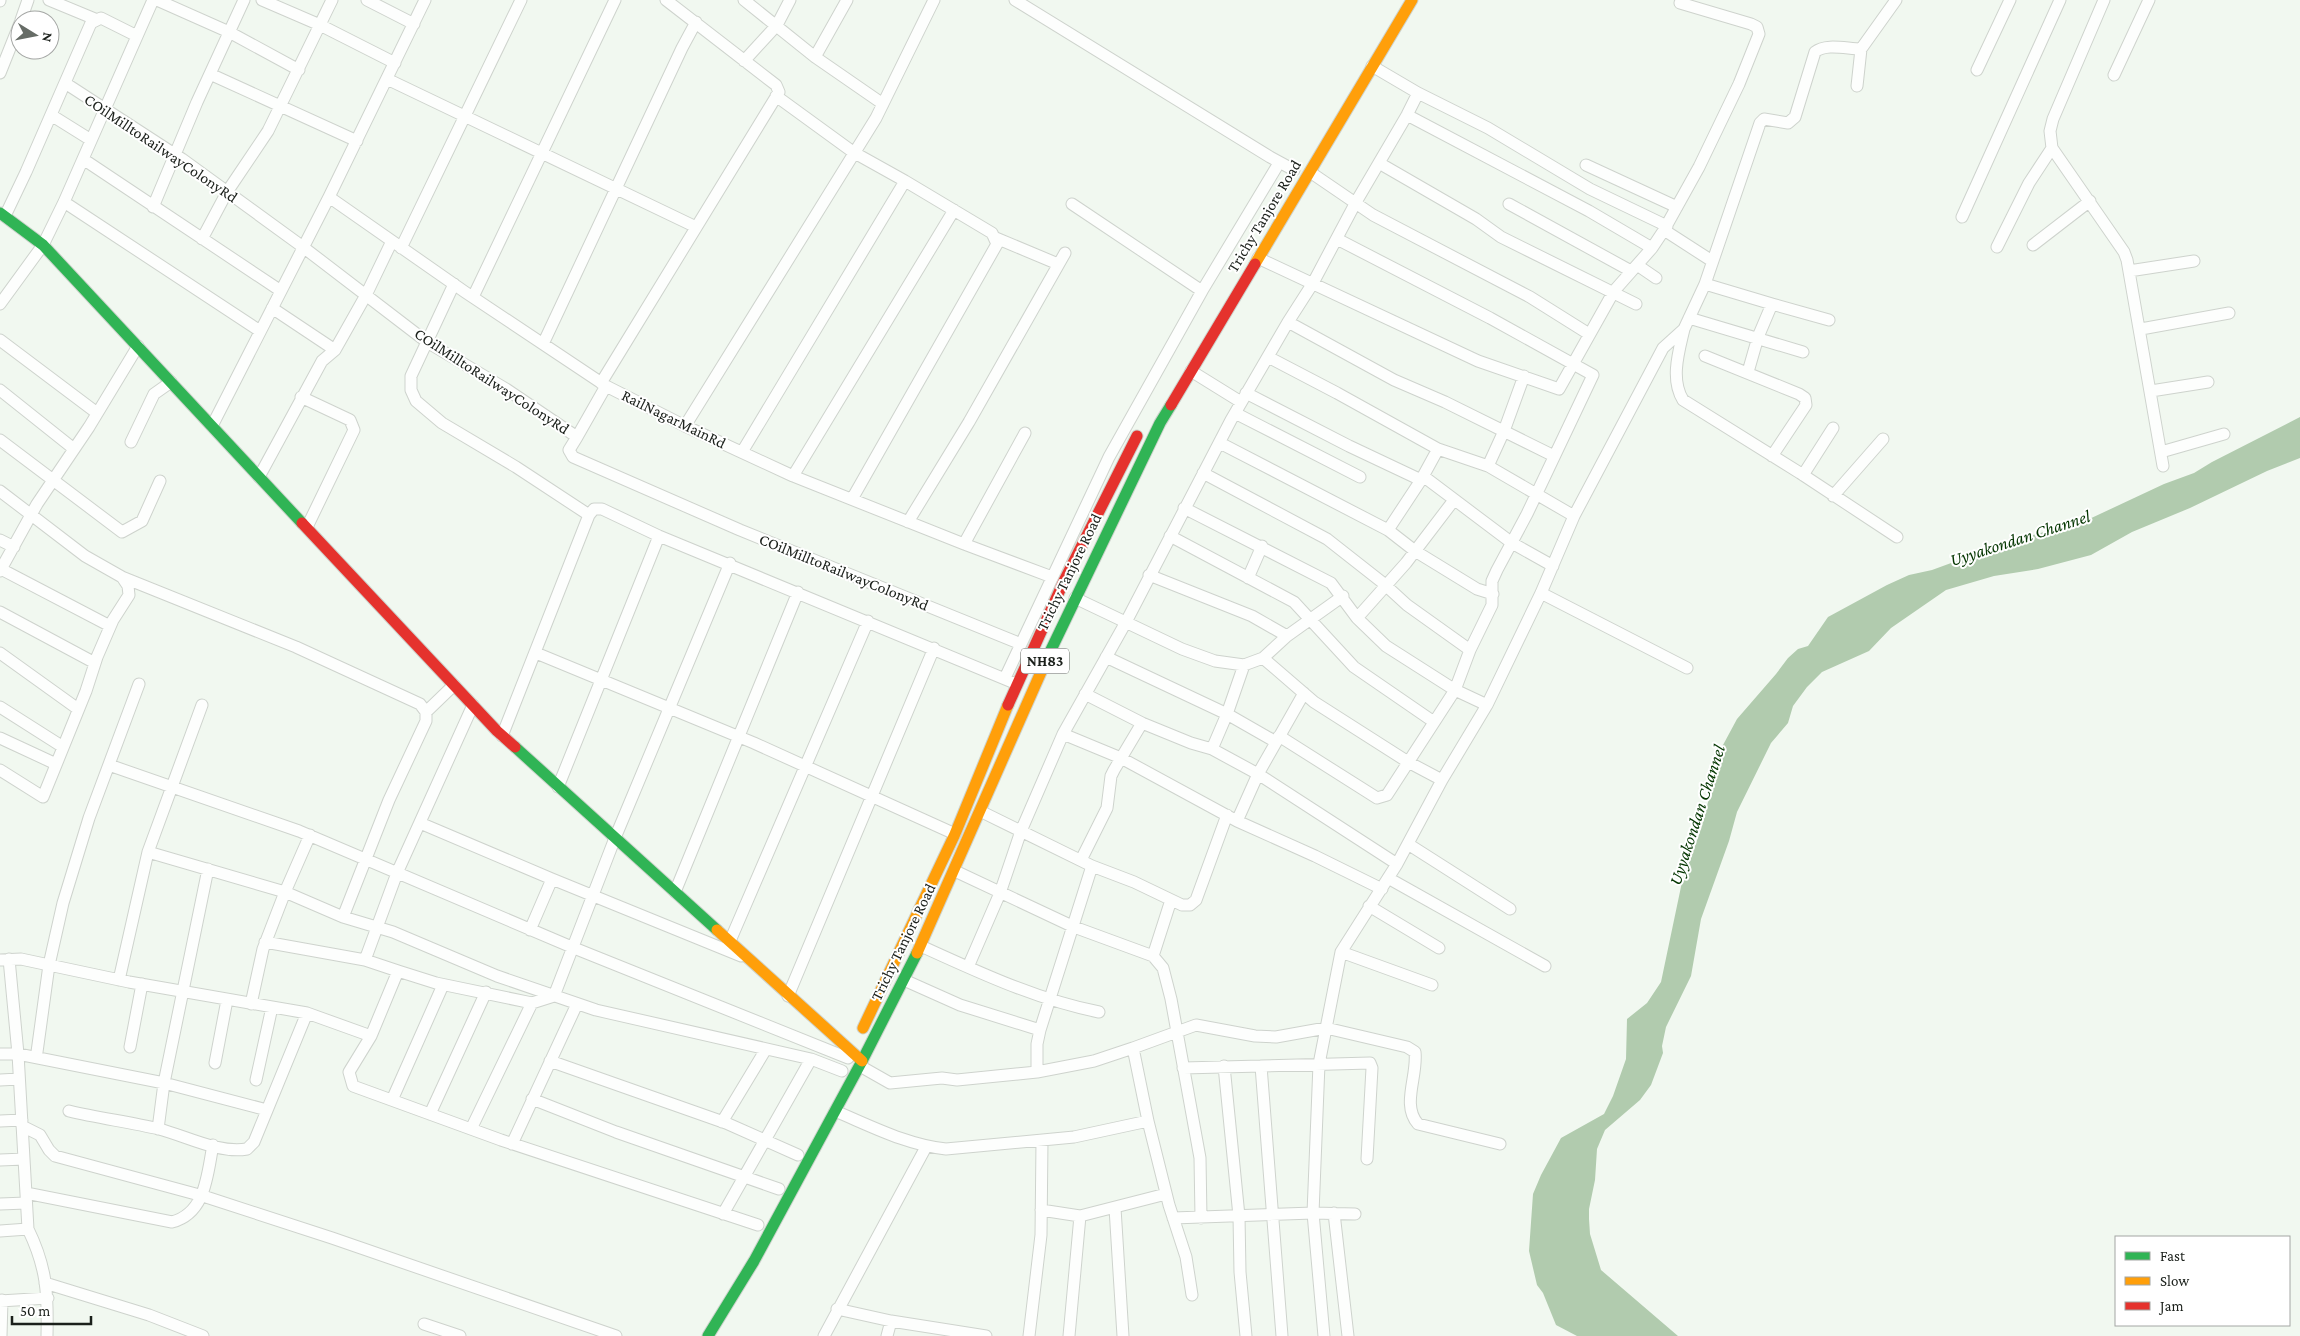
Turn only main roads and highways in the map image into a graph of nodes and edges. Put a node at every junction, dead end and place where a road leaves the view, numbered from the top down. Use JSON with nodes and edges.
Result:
{"nodes":[{"id":1,"x":1412,"y":0,"type":"edge"},
{"id":2,"x":2,"y":214,"type":"edge"},
{"id":3,"x":1143,"y":425,"type":"dead end"},
{"id":4,"x":850,"y":1055,"type":"junction"},
{"id":5,"x":861,"y":1064,"type":"junction"},
{"id":6,"x":840,"y":1075,"type":"road end"},
{"id":7,"x":807,"y":1138,"type":"dead end"},
{"id":8,"x":782,"y":1184,"type":"road end"},
{"id":9,"x":708,"y":1336,"type":"edge"}],
"edges":[{"from":1,"to":5,"type":"main road","name":"Trichy Tanjore Road","number":"NH83"},
{"from":2,"to":4,"type":"main road"},
{"from":3,"to":4,"type":"main road","name":"Trichy Tanjore Road","number":"NH83"},
{"from":4,"to":5,"type":"main road"},
{"from":4,"to":6,"type":"main road","name":"Trichy Tanjore Road","number":"NH83"},
{"from":5,"to":9,"type":"main road","name":"Trichy Tanjore Road","number":"NH83"},
{"from":7,"to":8,"type":"main road"}]}
